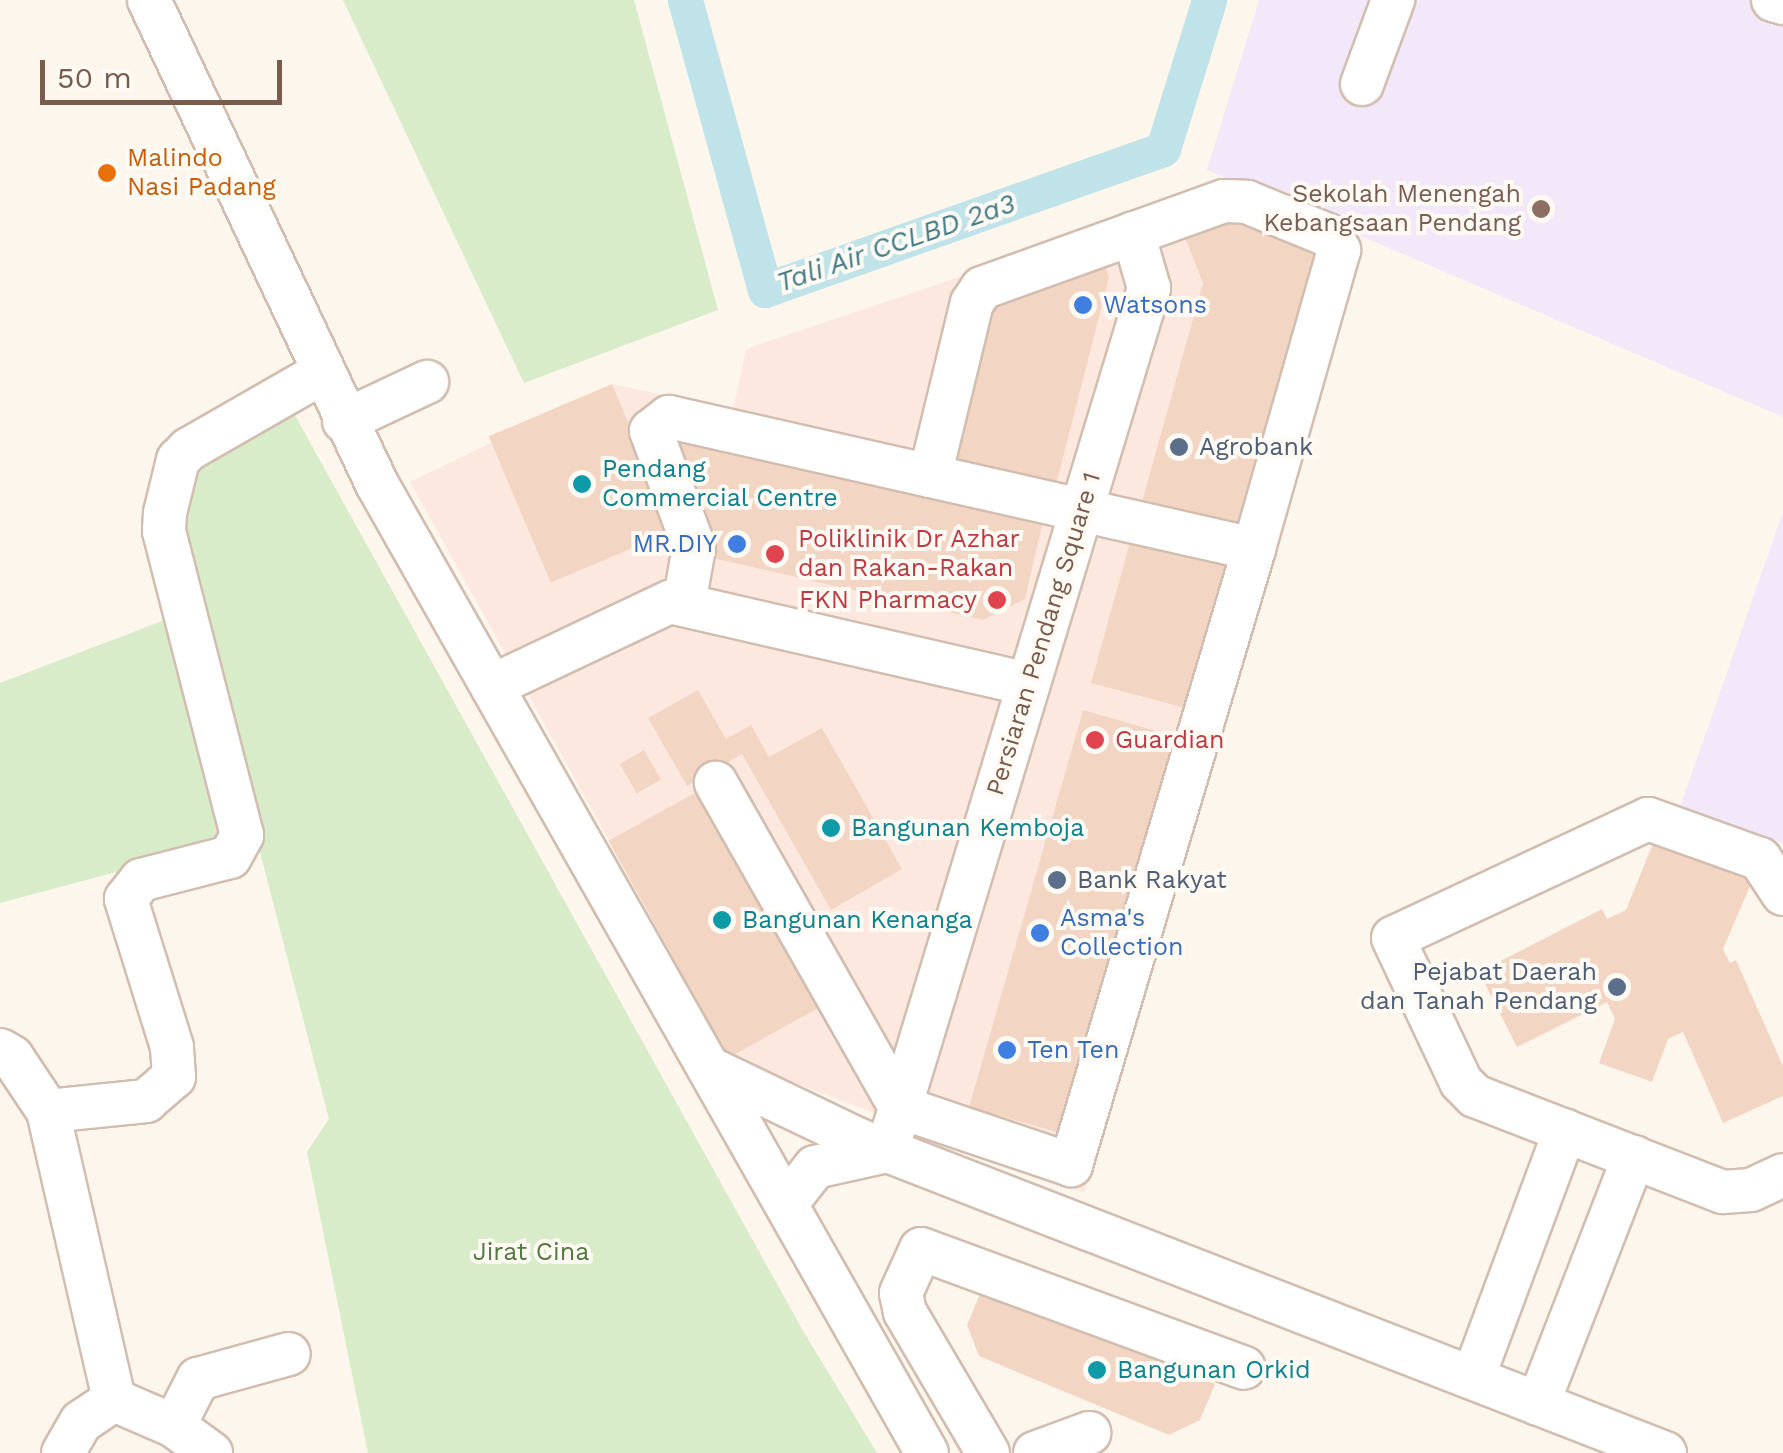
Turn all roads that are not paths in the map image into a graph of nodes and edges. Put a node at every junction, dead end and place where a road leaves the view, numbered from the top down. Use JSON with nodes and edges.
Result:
{"nodes":[{"id":1,"x":149,"y":0,"type":"edge"},
{"id":2,"x":1392,"y":0,"type":"edge"},
{"id":3,"x":1773,"y":0,"type":"edge"},
{"id":4,"x":1783,"y":3,"type":"edge"},
{"id":5,"x":1362,"y":84,"type":"dead end"},
{"id":6,"x":1134,"y":232,"type":"junction"},
{"id":7,"x":320,"y":374,"type":"junction"},
{"id":8,"x":427,"y":382,"type":"dead end"},
{"id":9,"x":344,"y":421,"type":"junction"},
{"id":10,"x":930,"y":476,"type":"junction"},
{"id":11,"x":1081,"y":510,"type":"junction"},
{"id":12,"x":1254,"y":549,"type":"junction"},
{"id":13,"x":684,"y":604,"type":"junction"},
{"id":14,"x":1029,"y":684,"type":"junction"},
{"id":15,"x":492,"y":686,"type":"junction"},
{"id":16,"x":716,"y":783,"type":"dead end"},
{"id":17,"x":1783,"y":894,"type":"edge"},
{"id":18,"x":0,"y":1050,"type":"edge"},
{"id":19,"x":709,"y":1068,"type":"junction"},
{"id":20,"x":900,"y":1108,"type":"junction"},
{"id":21,"x":48,"y":1111,"type":"junction"},
{"id":22,"x":736,"y":1118,"type":"junction"},
{"id":23,"x":1565,"y":1131,"type":"junction"},
{"id":24,"x":872,"y":1145,"type":"junction"},
{"id":25,"x":1634,"y":1158,"type":"junction"},
{"id":26,"x":1783,"y":1175,"type":"edge"},
{"id":27,"x":786,"y":1204,"type":"junction"},
{"id":28,"x":910,"y":1321,"type":"junction"},
{"id":29,"x":866,"y":1344,"type":"junction"},
{"id":30,"x":289,"y":1354,"type":"dead end"},
{"id":31,"x":1244,"y":1368,"type":"dead end"},
{"id":32,"x":1473,"y":1378,"type":"junction"},
{"id":33,"x":114,"y":1400,"type":"junction"},
{"id":34,"x":1538,"y":1404,"type":"junction"},
{"id":35,"x":174,"y":1426,"type":"junction"},
{"id":36,"x":1088,"y":1432,"type":"dead end"},
{"id":37,"x":63,"y":1453,"type":"edge"},
{"id":38,"x":211,"y":1453,"type":"edge"},
{"id":39,"x":928,"y":1453,"type":"edge"},
{"id":40,"x":988,"y":1453,"type":"edge"},
{"id":41,"x":1035,"y":1453,"type":"edge"},
{"id":42,"x":1665,"y":1453,"type":"edge"}],
"edges":[{"from":1,"to":7,"type":"street"},
{"from":2,"to":5,"type":"street"},
{"from":3,"to":4,"type":"street"},
{"from":6,"to":10,"type":"street"},
{"from":6,"to":11,"type":"street","name":"Persiaran Pendang Square 1"},
{"from":6,"to":12,"type":"street"},
{"from":7,"to":9,"type":"street"},
{"from":7,"to":21,"type":"street"},
{"from":8,"to":9,"type":"street"},
{"from":9,"to":15,"type":"street"},
{"from":10,"to":11,"type":"street"},
{"from":10,"to":13,"type":"street"},
{"from":11,"to":12,"type":"street"},
{"from":11,"to":14,"type":"street","name":"Persiaran Pendang Square 1"},
{"from":12,"to":20,"type":"street"},
{"from":13,"to":14,"type":"street"},
{"from":13,"to":15,"type":"street"},
{"from":14,"to":20,"type":"street","name":"Persiaran Pendang Square 1"},
{"from":15,"to":19,"type":"street"},
{"from":16,"to":20,"type":"street"},
{"from":17,"to":23,"type":"street"},
{"from":18,"to":21,"type":"street"},
{"from":19,"to":22,"type":"street"},
{"from":19,"to":24,"type":"street"},
{"from":20,"to":24,"type":"street","name":"Persiaran Pendang Square 1"},
{"from":21,"to":33,"type":"street"},
{"from":22,"to":24,"type":"street"},
{"from":22,"to":27,"type":"street"},
{"from":23,"to":25,"type":"street"},
{"from":23,"to":32,"type":"street"},
{"from":24,"to":27,"type":"street"},
{"from":24,"to":32,"type":"street"},
{"from":25,"to":26,"type":"street"},
{"from":25,"to":34,"type":"street"},
{"from":27,"to":29,"type":"street"},
{"from":28,"to":29,"type":"street"},
{"from":28,"to":31,"type":"street"},
{"from":28,"to":40,"type":"street"},
{"from":29,"to":39,"type":"street"},
{"from":30,"to":35,"type":"street"},
{"from":32,"to":34,"type":"street"},
{"from":33,"to":35,"type":"street"},
{"from":33,"to":37,"type":"street"},
{"from":34,"to":42,"type":"street"},
{"from":35,"to":38,"type":"street"},
{"from":36,"to":41,"type":"street"}]}
